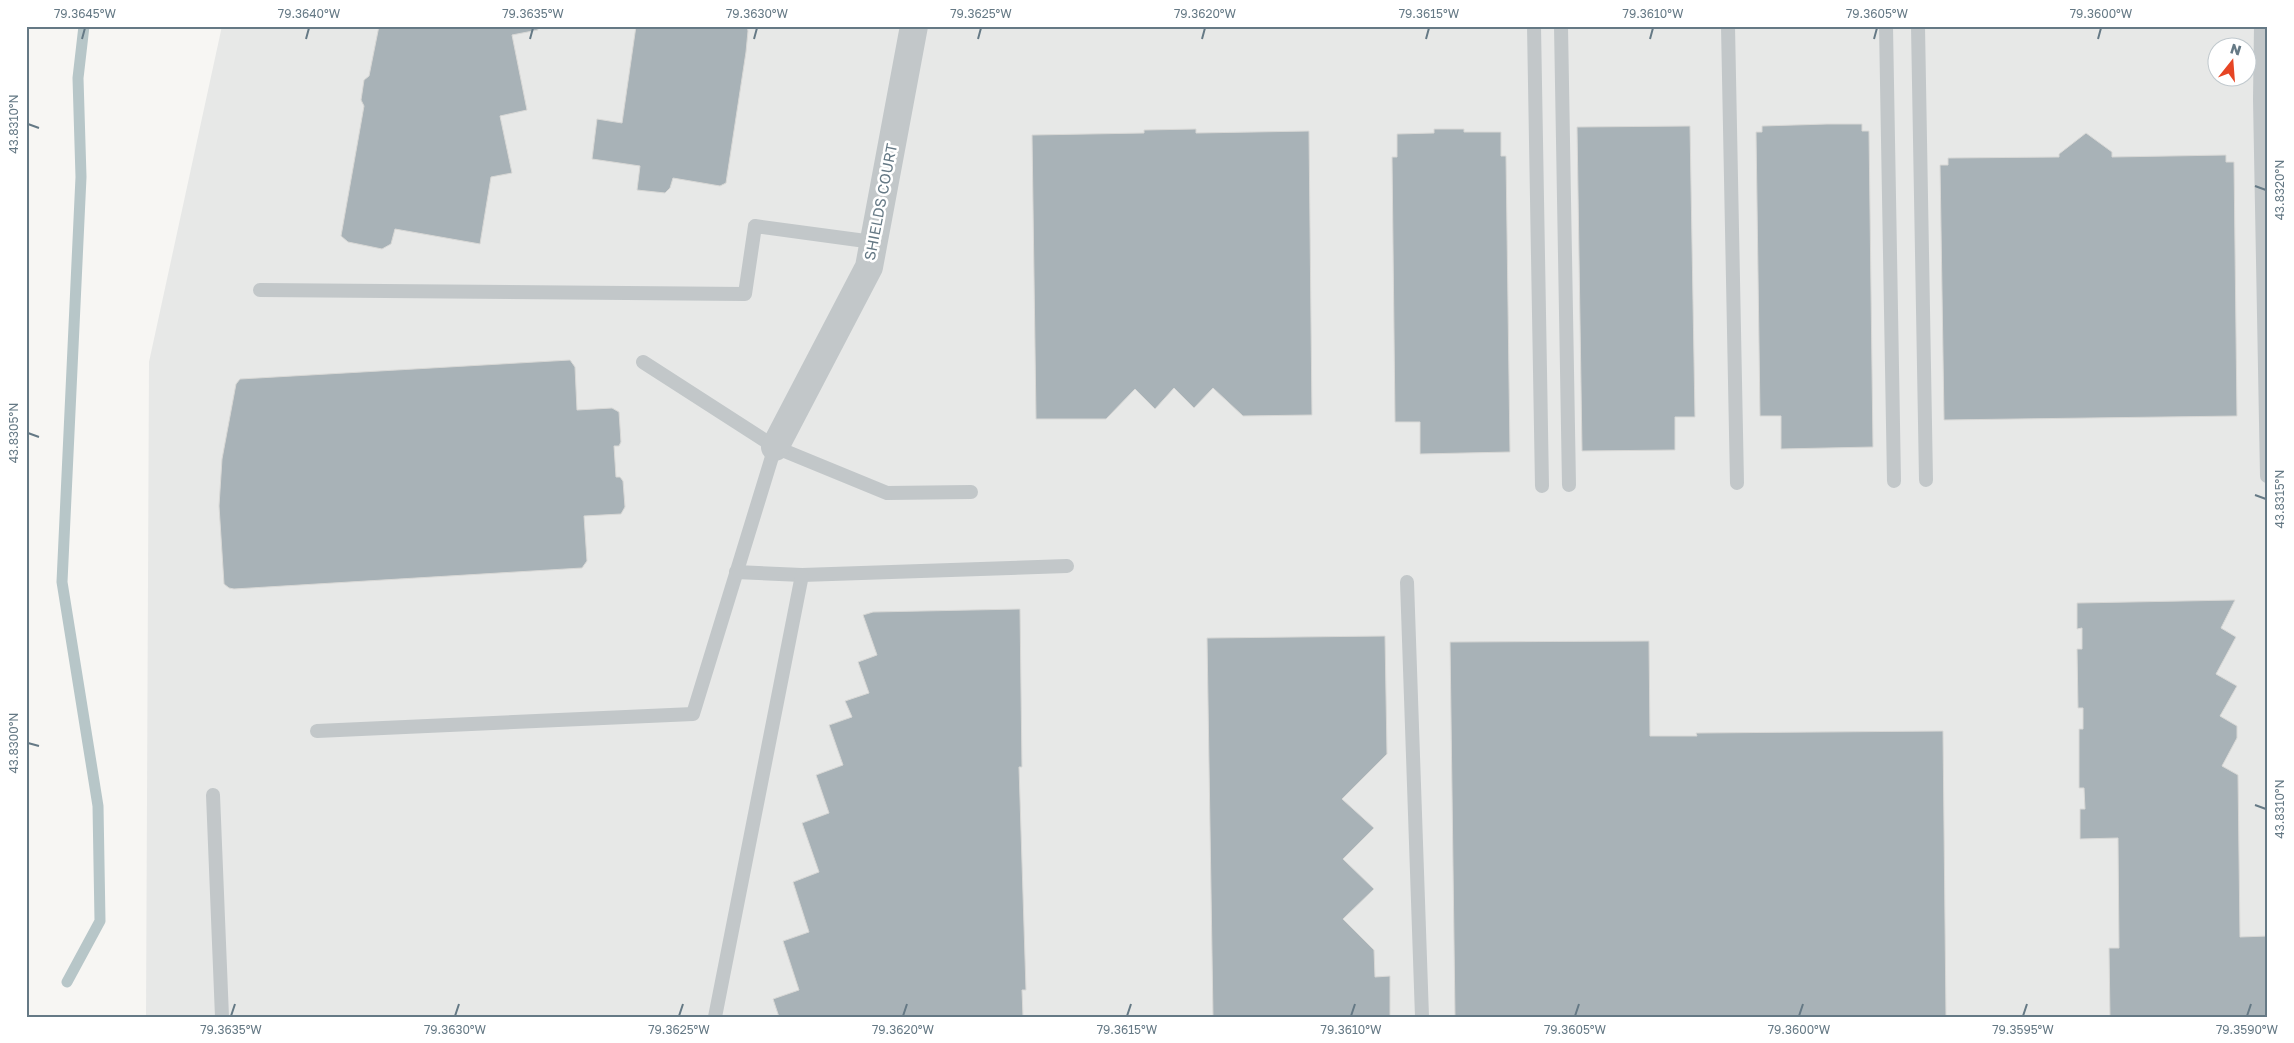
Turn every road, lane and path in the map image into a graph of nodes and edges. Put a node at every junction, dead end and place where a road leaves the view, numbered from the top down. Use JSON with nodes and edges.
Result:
{"nodes":[{"id":1,"x":914,"y":26,"type":"edge"},
{"id":2,"x":1534,"y":26,"type":"edge"},
{"id":3,"x":1561,"y":26,"type":"edge"},
{"id":4,"x":1728,"y":26,"type":"edge"},
{"id":5,"x":1886,"y":26,"type":"edge"},
{"id":6,"x":1918,"y":26,"type":"edge"},
{"id":7,"x":2262,"y":26,"type":"edge"},
{"id":8,"x":874,"y":242,"type":"junction"},
{"id":9,"x":260,"y":290,"type":"dead end"},
{"id":10,"x":643,"y":362,"type":"dead end"},
{"id":11,"x":774,"y":447,"type":"junction"},
{"id":12,"x":2267,"y":476,"type":"edge"},
{"id":13,"x":1926,"y":480,"type":"dead end"},
{"id":14,"x":1894,"y":481,"type":"dead end"},
{"id":15,"x":1737,"y":483,"type":"dead end"},
{"id":16,"x":1569,"y":485,"type":"dead end"},
{"id":17,"x":1542,"y":486,"type":"dead end"},
{"id":18,"x":971,"y":492,"type":"dead end"},
{"id":19,"x":1067,"y":566,"type":"dead end"},
{"id":20,"x":736,"y":572,"type":"junction"},
{"id":21,"x":802,"y":575,"type":"junction"},
{"id":22,"x":1407,"y":582,"type":"dead end"},
{"id":23,"x":317,"y":731,"type":"dead end"},
{"id":24,"x":213,"y":795,"type":"dead end"},
{"id":25,"x":222,"y":1017,"type":"edge"},
{"id":26,"x":715,"y":1017,"type":"edge"},
{"id":27,"x":1422,"y":1017,"type":"edge"}],
"edges":[{"from":1,"to":8,"type":"street","name":"SHIELDS COURT"},
{"from":2,"to":17,"type":"lane"},
{"from":3,"to":16,"type":"lane"},
{"from":4,"to":15,"type":"lane"},
{"from":5,"to":14,"type":"lane"},
{"from":6,"to":13,"type":"lane"},
{"from":7,"to":12,"type":"lane"},
{"from":8,"to":9,"type":"lane"},
{"from":8,"to":11,"type":"street","name":"SHIELDS COURT"},
{"from":10,"to":11,"type":"lane"},
{"from":11,"to":18,"type":"lane"},
{"from":11,"to":20,"type":"lane"},
{"from":19,"to":21,"type":"lane"},
{"from":20,"to":21,"type":"lane"},
{"from":20,"to":23,"type":"lane"},
{"from":21,"to":26,"type":"lane"},
{"from":22,"to":27,"type":"lane"},
{"from":24,"to":25,"type":"lane"}]}
